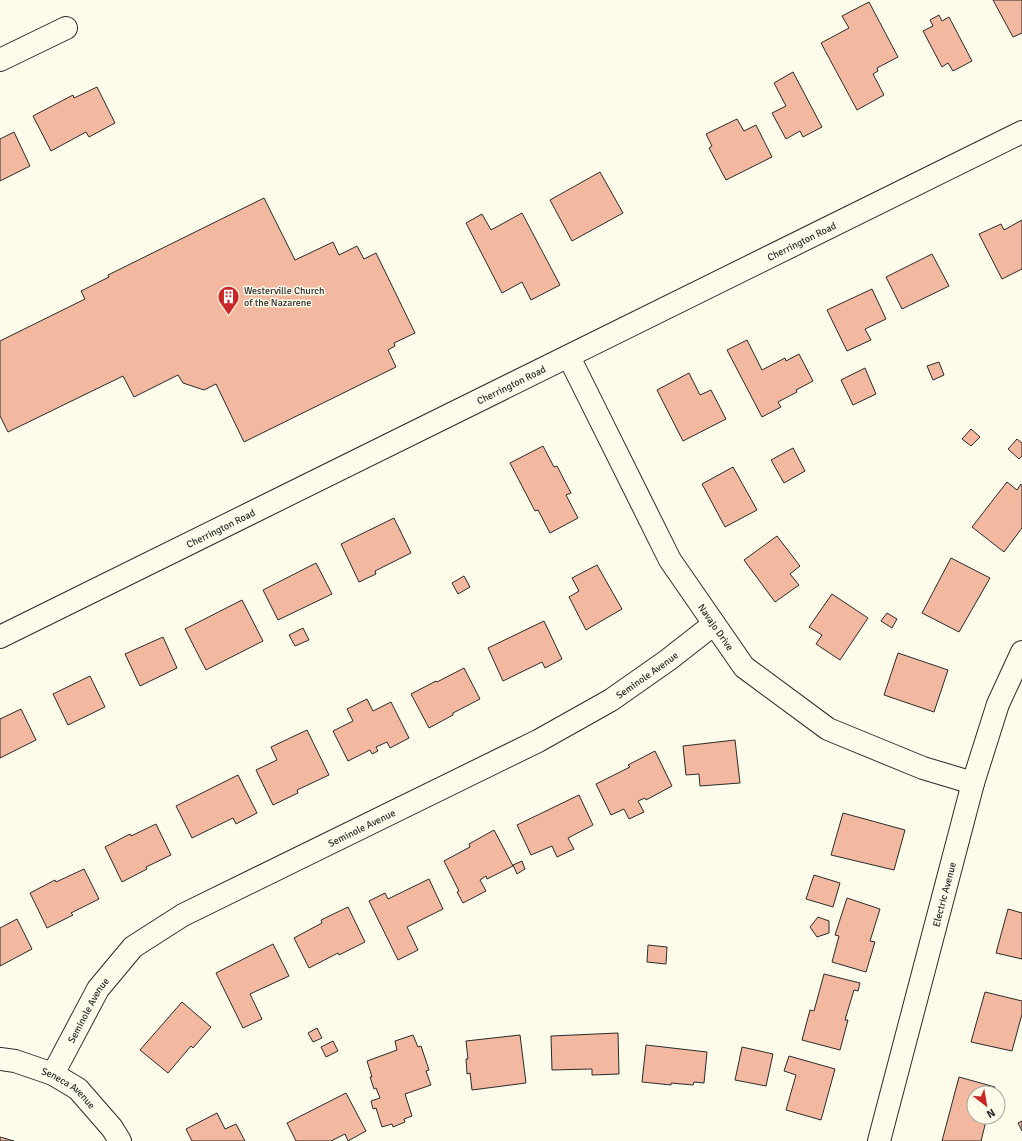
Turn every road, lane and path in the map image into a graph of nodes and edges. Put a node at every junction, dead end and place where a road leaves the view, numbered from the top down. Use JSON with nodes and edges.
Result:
{"nodes":[{"id":1,"x":66,"y":28,"type":"dead end"},
{"id":2,"x":0,"y":60,"type":"edge"},
{"id":3,"x":1022,"y":132,"type":"edge"},
{"id":4,"x":569,"y":357,"type":"junction"},
{"id":5,"x":714,"y":624,"type":"junction"},
{"id":6,"x":0,"y":637,"type":"edge"},
{"id":7,"x":1022,"y":652,"type":"edge"},
{"id":8,"x":973,"y":783,"type":"junction"},
{"id":9,"x":0,"y":1058,"type":"edge"},
{"id":10,"x":53,"y":1074,"type":"junction"},
{"id":11,"x":120,"y":1141,"type":"edge"},
{"id":12,"x":879,"y":1141,"type":"edge"}],
"edges":[{"from":1,"to":2,"type":"street"},
{"from":3,"to":4,"type":"street","name":"Cherrington Road"},
{"from":4,"to":5,"type":"street","name":"Navajo Drive"},
{"from":4,"to":6,"type":"street","name":"Cherrington Road"},
{"from":5,"to":8,"type":"street","name":"Navajo Drive"},
{"from":5,"to":10,"type":"street","name":"Seminole Avenue"},
{"from":7,"to":8,"type":"street","name":"Electric Avenue"},
{"from":8,"to":12,"type":"street","name":"Electric Avenue"},
{"from":9,"to":10,"type":"street","name":"Seneca Avenue"},
{"from":10,"to":11,"type":"street","name":"Seneca Avenue"}]}
